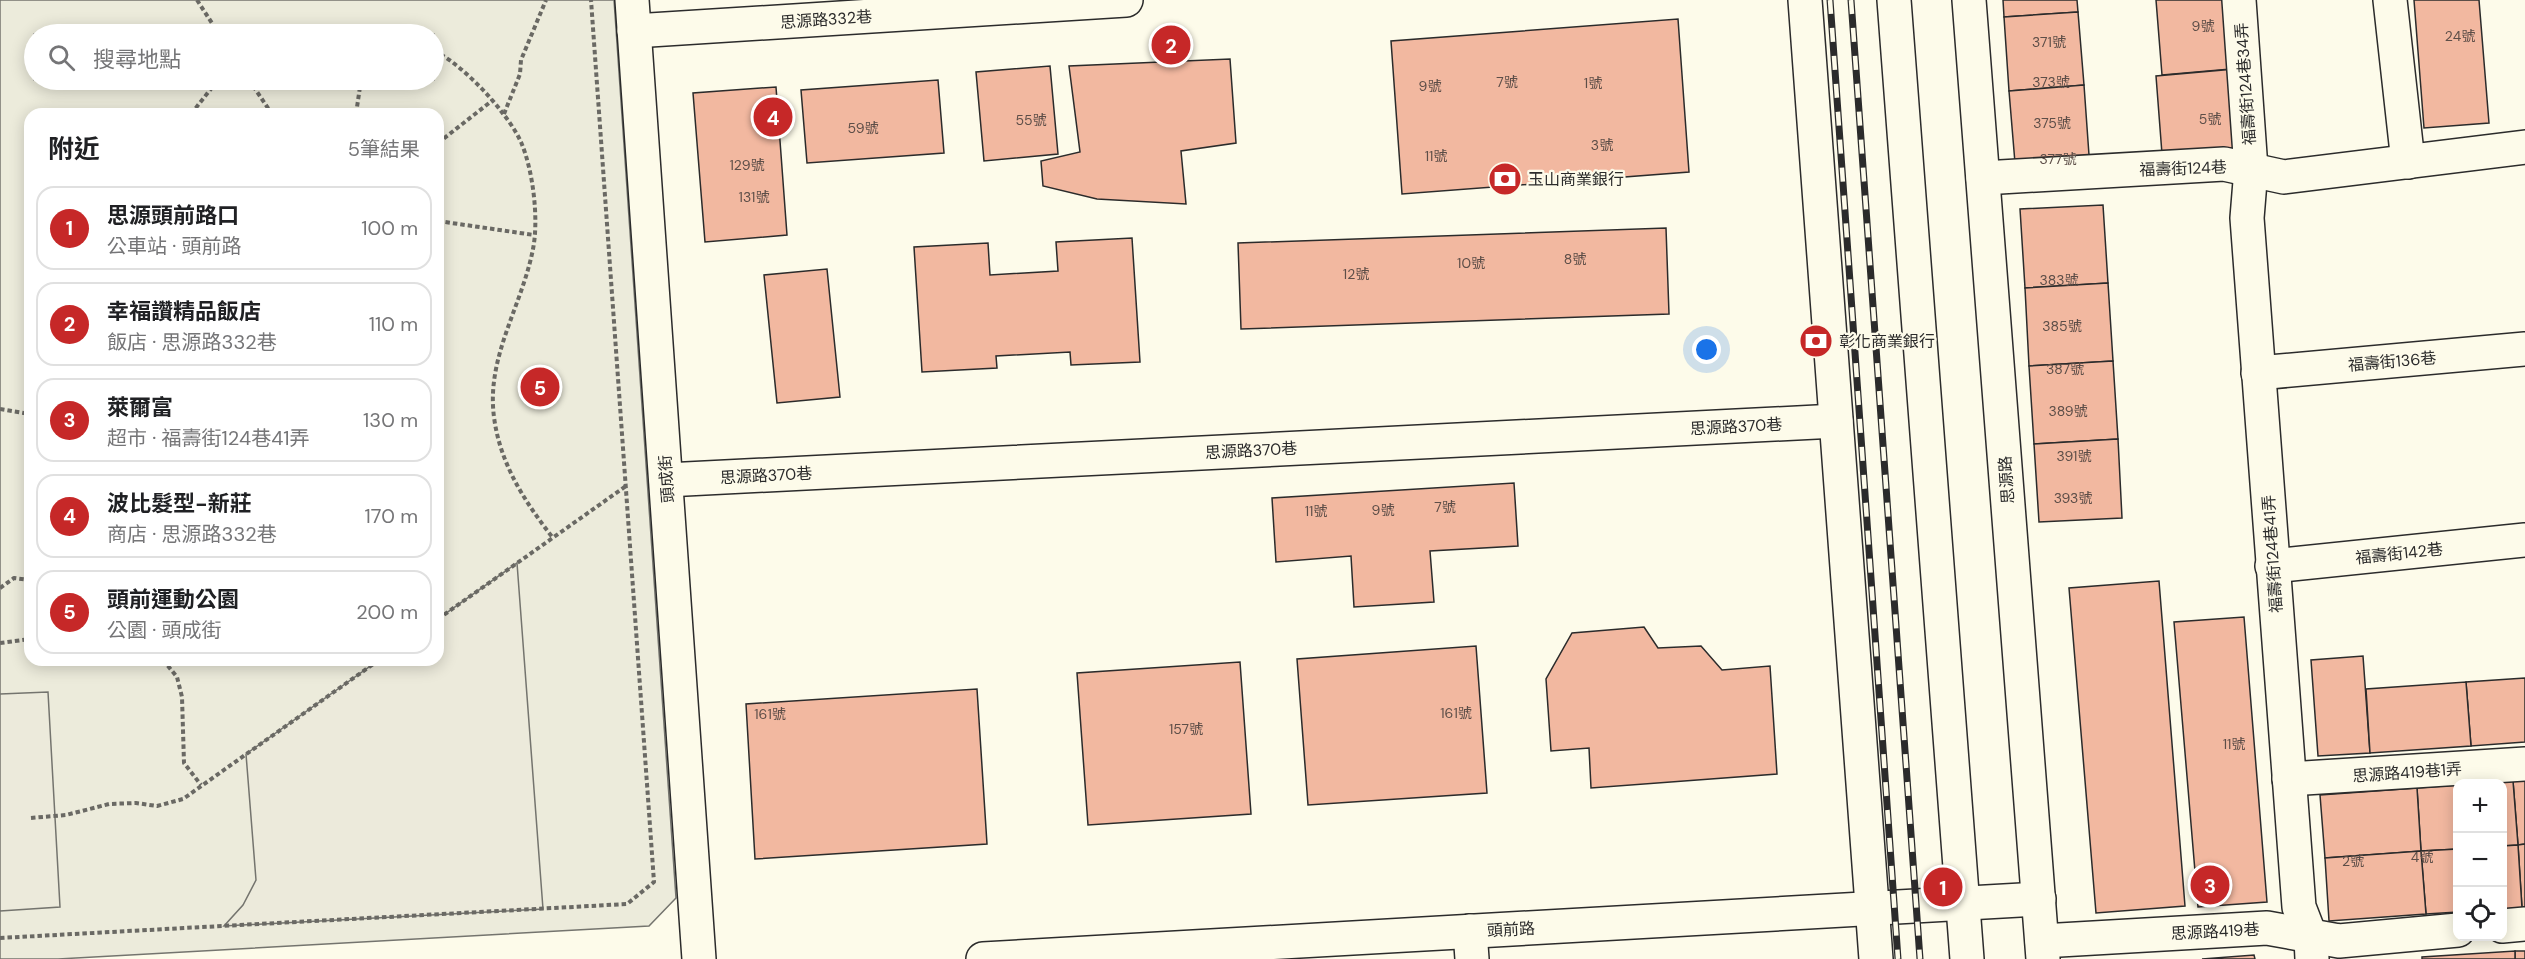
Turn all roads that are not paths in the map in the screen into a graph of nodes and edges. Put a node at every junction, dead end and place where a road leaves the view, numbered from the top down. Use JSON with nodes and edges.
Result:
{"nodes":[{"id":1,"x":1126,"y":0,"type":"edge"},
{"id":2,"x":1805,"y":0,"type":"edge"},
{"id":3,"x":1894,"y":0,"type":"edge"},
{"id":4,"x":1969,"y":0,"type":"edge"},
{"id":5,"x":2239,"y":0,"type":"edge"},
{"id":6,"x":2390,"y":0,"type":"edge"},
{"id":7,"x":633,"y":15,"type":"edge"},
{"id":8,"x":2525,"y":147,"type":"edge"},
{"id":9,"x":2408,"y":162,"type":"junction"},
{"id":10,"x":2251,"y":169,"type":"junction"},
{"id":11,"x":1983,"y":178,"type":"junction"},
{"id":12,"x":2525,"y":350,"type":"edge"},
{"id":13,"x":2258,"y":373,"type":"junction"},
{"id":14,"x":1836,"y":421,"type":"junction"},
{"id":15,"x":666,"y":480,"type":"junction"},
{"id":16,"x":2525,"y":540,"type":"edge"},
{"id":17,"x":2272,"y":566,"type":"junction"},
{"id":18,"x":2525,"y":764,"type":"edge"},
{"id":19,"x":2289,"y":779,"type":"junction"},
{"id":20,"x":2038,"y":898,"type":"junction"},
{"id":21,"x":1963,"y":903,"type":"junction"},
{"id":22,"x":1873,"y":908,"type":"junction"},
{"id":23,"x":2525,"y":924,"type":"edge"},
{"id":24,"x":2507,"y":926,"type":"edge"},
{"id":25,"x":2453,"y":930,"type":"edge"},
{"id":26,"x":1471,"y":945,"type":"edge"},
{"id":27,"x":2312,"y":948,"type":"edge"},
{"id":28,"x":2043,"y":950,"type":"edge"},
{"id":29,"x":699,"y":959,"type":"edge"},
{"id":30,"x":983,"y":959,"type":"edge"},
{"id":31,"x":1876,"y":959,"type":"edge"},
{"id":32,"x":1967,"y":959,"type":"edge"}],
"edges":[{"from":1,"to":7,"type":"street","name":"思源路332巷"},
{"from":2,"to":14,"type":"street"},
{"from":3,"to":21,"type":"street"},
{"from":4,"to":11,"type":"street","name":"思源路"},
{"from":5,"to":10,"type":"street","name":"福壽街124巷34弄"},
{"from":6,"to":9,"type":"street"},
{"from":7,"to":15,"type":"street","name":"頭成街"},
{"from":8,"to":9,"type":"street","name":"福壽街124巷"},
{"from":9,"to":10,"type":"street","name":"福壽街124巷"},
{"from":10,"to":11,"type":"street","name":"福壽街124巷"},
{"from":10,"to":13,"type":"street","name":"福壽街124巷41弄"},
{"from":11,"to":20,"type":"street","name":"思源路"},
{"from":12,"to":13,"type":"street","name":"福壽街136巷"},
{"from":13,"to":17,"type":"street","name":"福壽街124巷41弄"},
{"from":14,"to":15,"type":"street","name":"思源路370巷"},
{"from":14,"to":22,"type":"street"},
{"from":15,"to":29,"type":"street","name":"頭成街"},
{"from":16,"to":17,"type":"street","name":"福壽街142巷"},
{"from":17,"to":19,"type":"street","name":"福壽街124巷41弄"},
{"from":18,"to":19,"type":"street","name":"思源路419巷1弄"},
{"from":19,"to":27,"type":"street","name":"福壽街124巷41弄"},
{"from":20,"to":21,"type":"street","name":"頭前路"},
{"from":20,"to":28,"type":"street","name":"思源路"},
{"from":21,"to":22,"type":"street","name":"頭前路"},
{"from":21,"to":32,"type":"street"},
{"from":22,"to":26,"type":"street","name":"頭前路"},
{"from":22,"to":31,"type":"street"},
{"from":23,"to":24,"type":"street"},
{"from":25,"to":27,"type":"street","name":"思源路419巷"},
{"from":26,"to":30,"type":"street","name":"頭前路"},
{"from":27,"to":28,"type":"street","name":"思源路419巷"}]}
